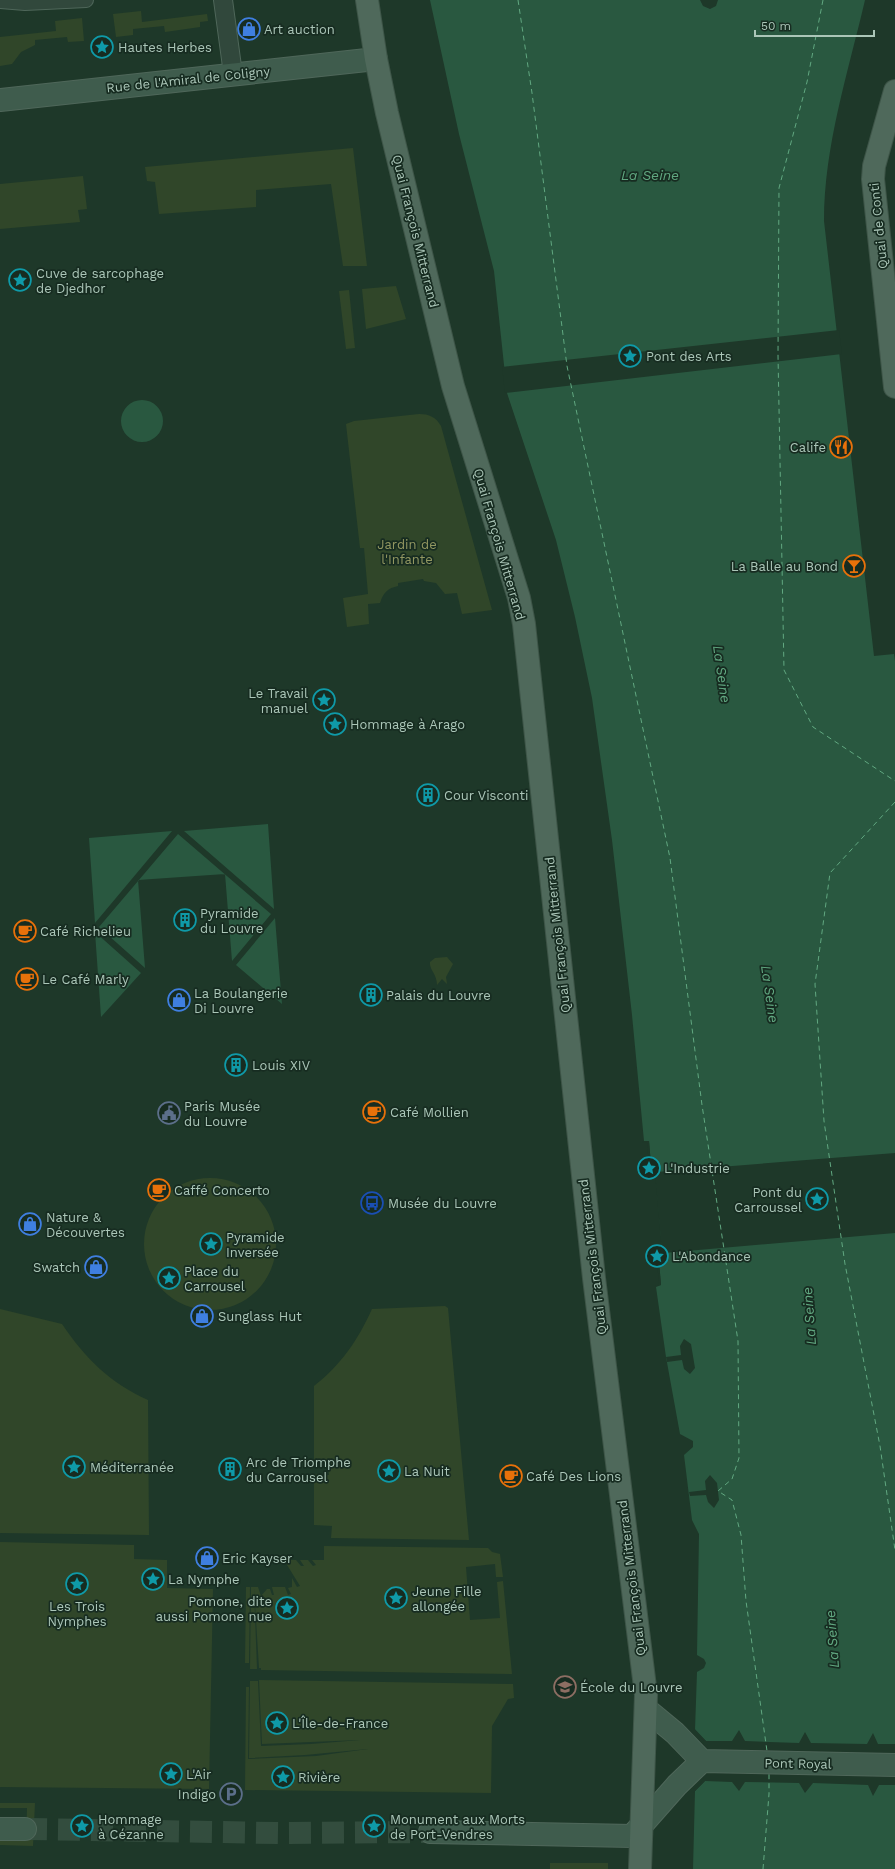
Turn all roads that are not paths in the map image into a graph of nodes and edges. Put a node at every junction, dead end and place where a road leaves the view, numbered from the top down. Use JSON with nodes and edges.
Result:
{"nodes":[{"id":1,"x":86,"y":0,"type":"edge"},
{"id":2,"x":367,"y":0,"type":"edge"},
{"id":3,"x":0,"y":1,"type":"edge"},
{"id":4,"x":224,"y":3,"type":"edge"},
{"id":5,"x":376,"y":59,"type":"junction"},
{"id":6,"x":233,"y":74,"type":"junction"},
{"id":7,"x":895,"y":91,"type":"edge"},
{"id":8,"x":0,"y":100,"type":"edge"},
{"id":9,"x":895,"y":387,"type":"edge"},
{"id":10,"x":646,"y":1709,"type":"junction"},
{"id":11,"x":702,"y":1761,"type":"junction"},
{"id":12,"x":895,"y":1765,"type":"edge"},
{"id":13,"x":641,"y":1826,"type":"junction"},
{"id":14,"x":0,"y":1829,"type":"edge"},
{"id":15,"x":24,"y":1829,"type":"tunnel mouth"},
{"id":16,"x":430,"y":1832,"type":"tunnel mouth"},
{"id":17,"x":640,"y":1869,"type":"edge"}],
"edges":[{"from":1,"to":3,"type":"street"},
{"from":2,"to":5,"type":"main road","name":"Quai François Mitterrand"},
{"from":4,"to":6,"type":"street"},
{"from":5,"to":6,"type":"main road","name":"Rue de l'Amiral de Coligny"},
{"from":5,"to":10,"type":"main road","name":"Quai François Mitterrand"},
{"from":6,"to":8,"type":"main road","name":"Rue de l'Amiral de Coligny"},
{"from":7,"to":9,"type":"main road","name":"Quai de Conti"},
{"from":10,"to":11,"type":"main road"},
{"from":10,"to":13,"type":"main road","name":"Quai François Mitterrand"},
{"from":11,"to":12,"type":"main road","name":"Pont Royal"},
{"from":11,"to":13,"type":"main road"},
{"from":13,"to":16,"type":"main road"},
{"from":13,"to":17,"type":"main road","name":"Quai François Mitterrand"},
{"from":14,"to":15,"type":"main road"}]}
